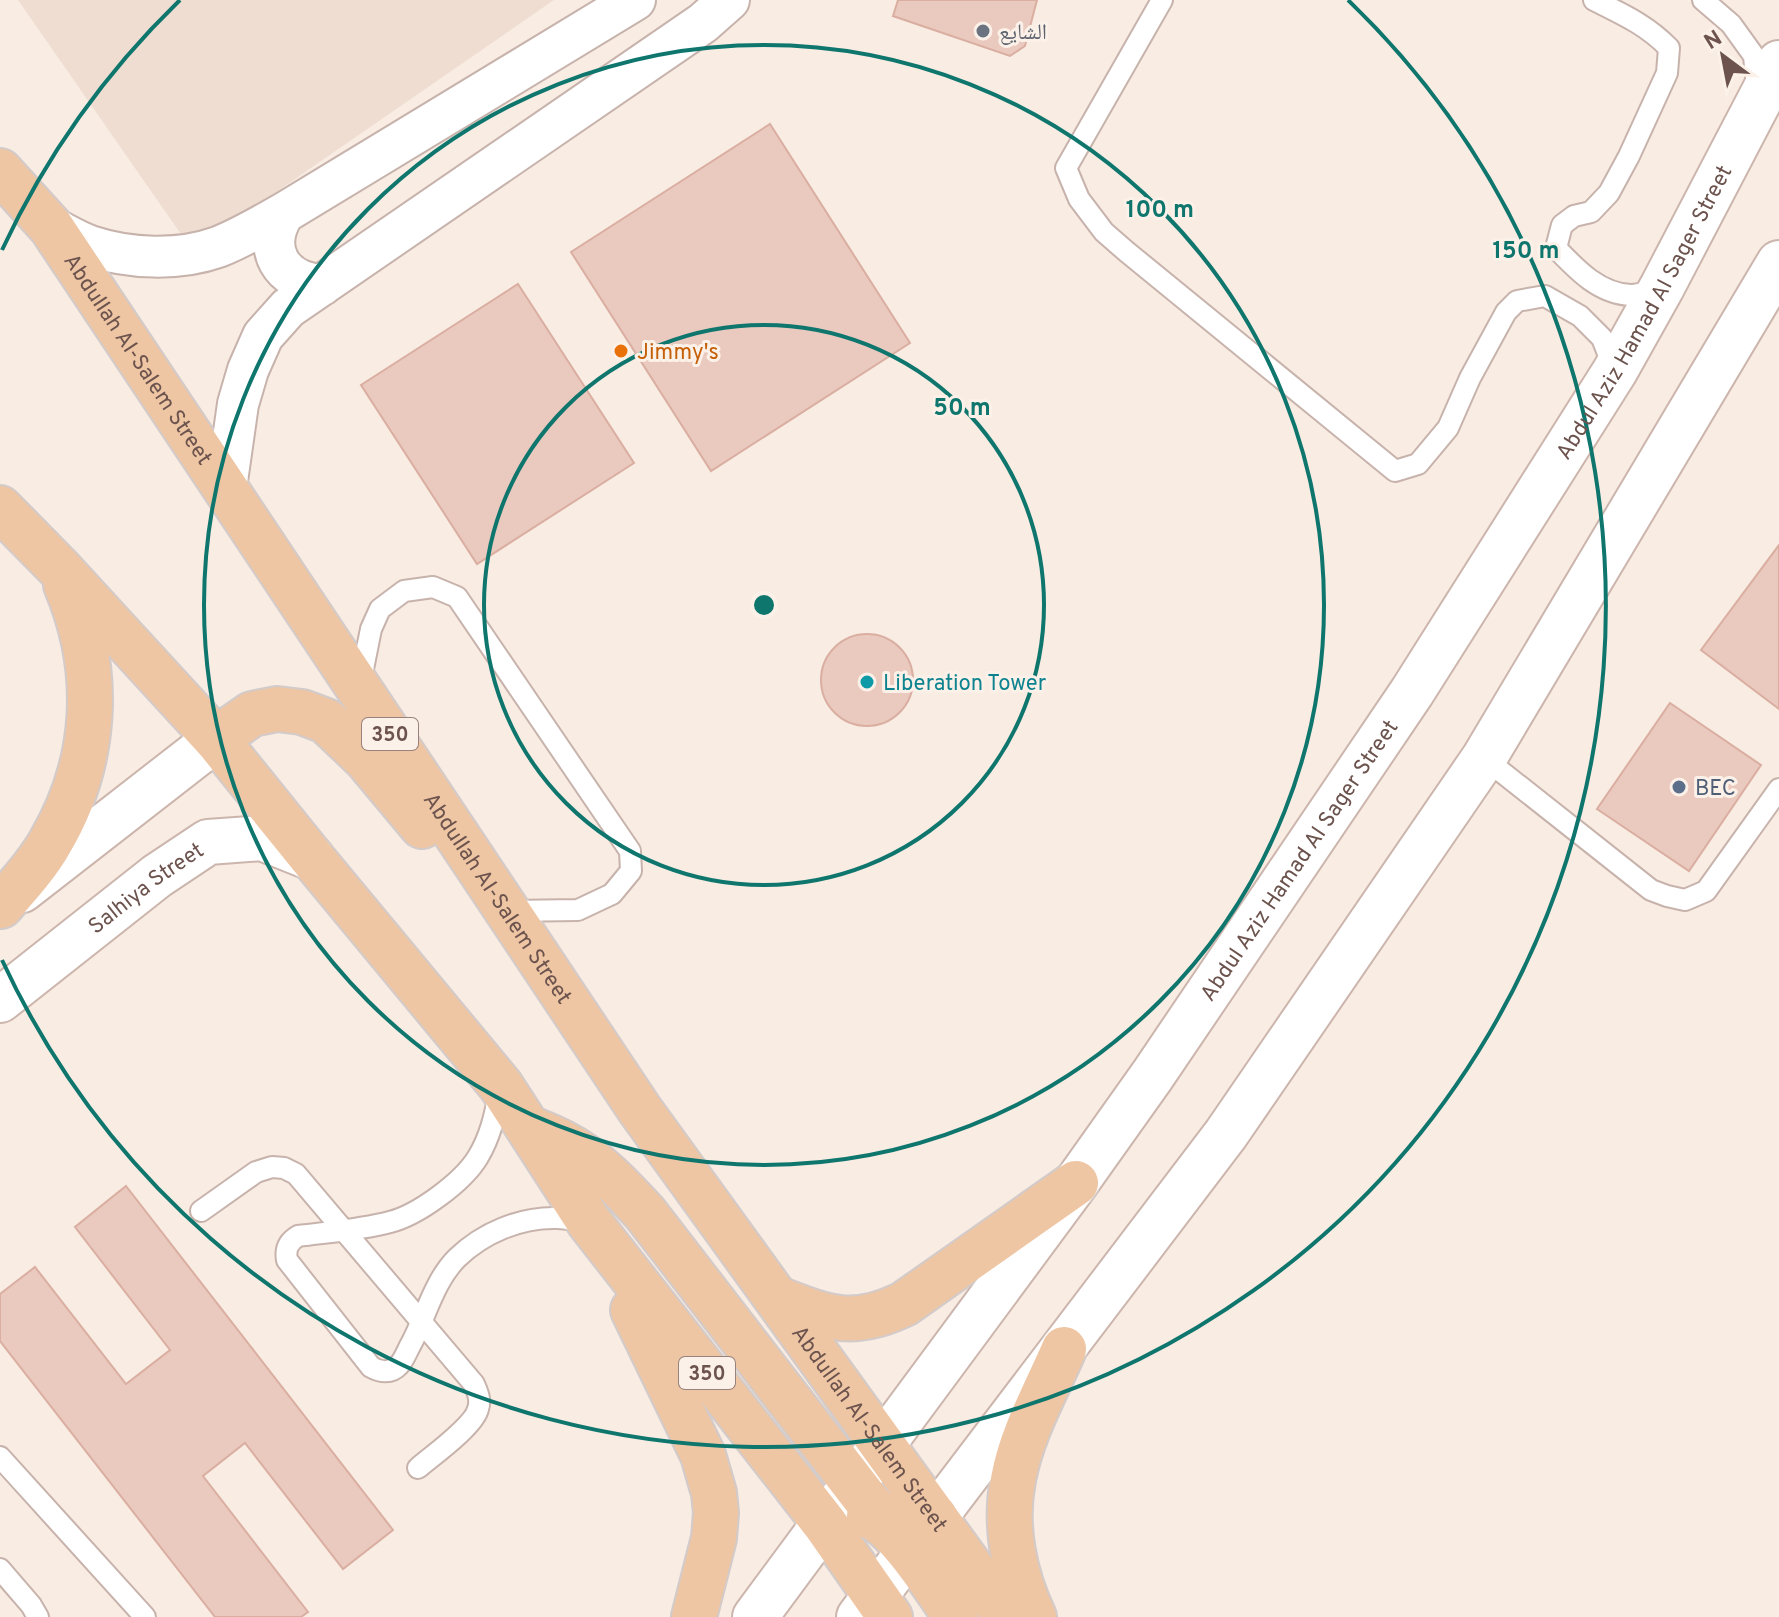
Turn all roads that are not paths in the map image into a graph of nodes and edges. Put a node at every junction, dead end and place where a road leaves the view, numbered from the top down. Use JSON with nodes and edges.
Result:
{"nodes":[{"id":1,"x":635,"y":0,"type":"edge"},
{"id":2,"x":729,"y":0,"type":"edge"},
{"id":3,"x":1162,"y":0,"type":"edge"},
{"id":4,"x":1594,"y":0,"type":"edge"},
{"id":5,"x":1703,"y":0,"type":"edge"},
{"id":6,"x":1779,"y":63,"type":"edge"},
{"id":7,"x":1759,"y":102,"type":"junction"},
{"id":8,"x":0,"y":171,"type":"edge"},
{"id":9,"x":284,"y":213,"type":"junction"},
{"id":10,"x":51,"y":227,"type":"junction"},
{"id":11,"x":1779,"y":263,"type":"edge"},
{"id":12,"x":322,"y":285,"type":"junction"},
{"id":13,"x":1662,"y":287,"type":"junction"},
{"id":14,"x":1615,"y":371,"type":"junction"},
{"id":15,"x":226,"y":488,"type":"junction"},
{"id":16,"x":0,"y":508,"type":"edge"},
{"id":17,"x":59,"y":568,"type":"junction"},
{"id":18,"x":359,"y":688,"type":"junction"},
{"id":19,"x":216,"y":739,"type":"junction"},
{"id":20,"x":1484,"y":758,"type":"junction"},
{"id":21,"x":1779,"y":789,"type":"edge"},
{"id":22,"x":312,"y":858,"type":"junction"},
{"id":23,"x":0,"y":906,"type":"edge"},
{"id":24,"x":508,"y":911,"type":"junction"},
{"id":25,"x":0,"y":1000,"type":"edge"},
{"id":26,"x":501,"y":1086,"type":"junction"},
{"id":27,"x":640,"y":1110,"type":"junction"},
{"id":28,"x":530,"y":1129,"type":"junction"},
{"id":29,"x":1076,"y":1183,"type":"junction"},
{"id":30,"x":201,"y":1211,"type":"dead end"},
{"id":31,"x":589,"y":1222,"type":"junction"},
{"id":32,"x":344,"y":1229,"type":"junction"},
{"id":33,"x":778,"y":1299,"type":"junction"},
{"id":34,"x":422,"y":1324,"type":"junction"},
{"id":35,"x":1064,"y":1349,"type":"junction"},
{"id":36,"x":883,"y":1445,"type":"junction"},
{"id":37,"x":0,"y":1457,"type":"edge"},
{"id":38,"x":418,"y":1468,"type":"dead end"},
{"id":39,"x":854,"y":1484,"type":"junction"},
{"id":40,"x":935,"y":1517,"type":"junction"},
{"id":41,"x":825,"y":1524,"type":"junction"},
{"id":42,"x":908,"y":1552,"type":"junction"},
{"id":43,"x":0,"y":1569,"type":"edge"},
{"id":44,"x":875,"y":1610,"type":"edge"},
{"id":45,"x":38,"y":1617,"type":"edge"},
{"id":46,"x":145,"y":1617,"type":"edge"},
{"id":47,"x":694,"y":1617,"type":"edge"},
{"id":48,"x":755,"y":1617,"type":"edge"},
{"id":49,"x":956,"y":1617,"type":"edge"},
{"id":50,"x":1007,"y":1617,"type":"edge"},
{"id":51,"x":1034,"y":1617,"type":"edge"}],
"edges":[{"from":1,"to":9,"type":"street"},
{"from":2,"to":12,"type":"street"},
{"from":3,"to":14,"type":"lane"},
{"from":4,"to":13,"type":"lane"},
{"from":5,"to":7,"type":"lane"},
{"from":6,"to":7,"type":"main road","name":"Abdul Aziz Hamad Al Sager Street"},
{"from":7,"to":13,"type":"main road","name":"Abdul Aziz Hamad Al Sager Street"},
{"from":8,"to":10,"type":"main road","name":"Abdullah Al-Salem Street","number":"350"},
{"from":9,"to":10,"type":"street"},
{"from":9,"to":12,"type":"street"},
{"from":10,"to":15,"type":"main road","name":"Abdullah Al-Salem Street","number":"350"},
{"from":11,"to":20,"type":"main road"},
{"from":12,"to":15,"type":"street"},
{"from":13,"to":14,"type":"main road","name":"Abdul Aziz Hamad Al Sager Street"},
{"from":14,"to":29,"type":"main road","name":"Abdul Aziz Hamad Al Sager Street"},
{"from":15,"to":18,"type":"main road","name":"Abdullah Al-Salem Street","number":"350"},
{"from":16,"to":17,"type":"main road","number":"350"},
{"from":17,"to":19,"type":"main road","number":"350"},
{"from":17,"to":23,"type":"main road"},
{"from":18,"to":24,"type":"main road","name":"Abdullah Al-Salem Street","number":"350"},
{"from":18,"to":24,"type":"lane"},
{"from":19,"to":22,"type":"main road","number":"350"},
{"from":19,"to":23,"type":"main road"},
{"from":19,"to":27,"type":"main road"},
{"from":20,"to":21,"type":"lane"},
{"from":20,"to":35,"type":"main road"},
{"from":22,"to":25,"type":"main road","name":"Salhiya Street"},
{"from":22,"to":26,"type":"main road","number":"350"},
{"from":24,"to":27,"type":"main road","name":"Abdullah Al-Salem Street","number":"350"},
{"from":26,"to":28,"type":"main road","number":"350"},
{"from":26,"to":32,"type":"lane"},
{"from":27,"to":33,"type":"main road","name":"Abdullah Al-Salem Street","number":"350"},
{"from":28,"to":31,"type":"main road","number":"350"},
{"from":28,"to":39,"type":"main road"},
{"from":29,"to":33,"type":"main road"},
{"from":29,"to":36,"type":"main road","name":"Abdul Aziz Hamad Al Sager Street"},
{"from":30,"to":32,"type":"lane"},
{"from":31,"to":34,"type":"lane"},
{"from":31,"to":41,"type":"main road","number":"350"},
{"from":31,"to":47,"type":"main road"},
{"from":32,"to":34,"type":"lane"},
{"from":32,"to":34,"type":"lane"},
{"from":33,"to":36,"type":"main road","name":"Abdullah Al-Salem Street","number":"350"},
{"from":34,"to":38,"type":"lane"},
{"from":35,"to":40,"type":"main road"},
{"from":35,"to":51,"type":"main road"},
{"from":36,"to":39,"type":"main road","name":"Abdul Aziz Hamad Al Sager Street"},
{"from":36,"to":40,"type":"main road","name":"Abdullah Al-Salem Street","number":"350"},
{"from":37,"to":46,"type":"lane"},
{"from":39,"to":40,"type":"main road"},
{"from":39,"to":41,"type":"main road","name":"Abdul Aziz Hamad Al Sager Street"},
{"from":40,"to":42,"type":"main road"},
{"from":40,"to":50,"type":"main road","name":"Abdullah Al-Salem Street","number":"350"},
{"from":41,"to":42,"type":"main road"},
{"from":41,"to":44,"type":"main road","number":"350"},
{"from":41,"to":48,"type":"main road","name":"Abdul Aziz Hamad Al Sager Street"},
{"from":42,"to":44,"type":"main road"},
{"from":42,"to":49,"type":"main road"},
{"from":43,"to":45,"type":"lane"}]}
